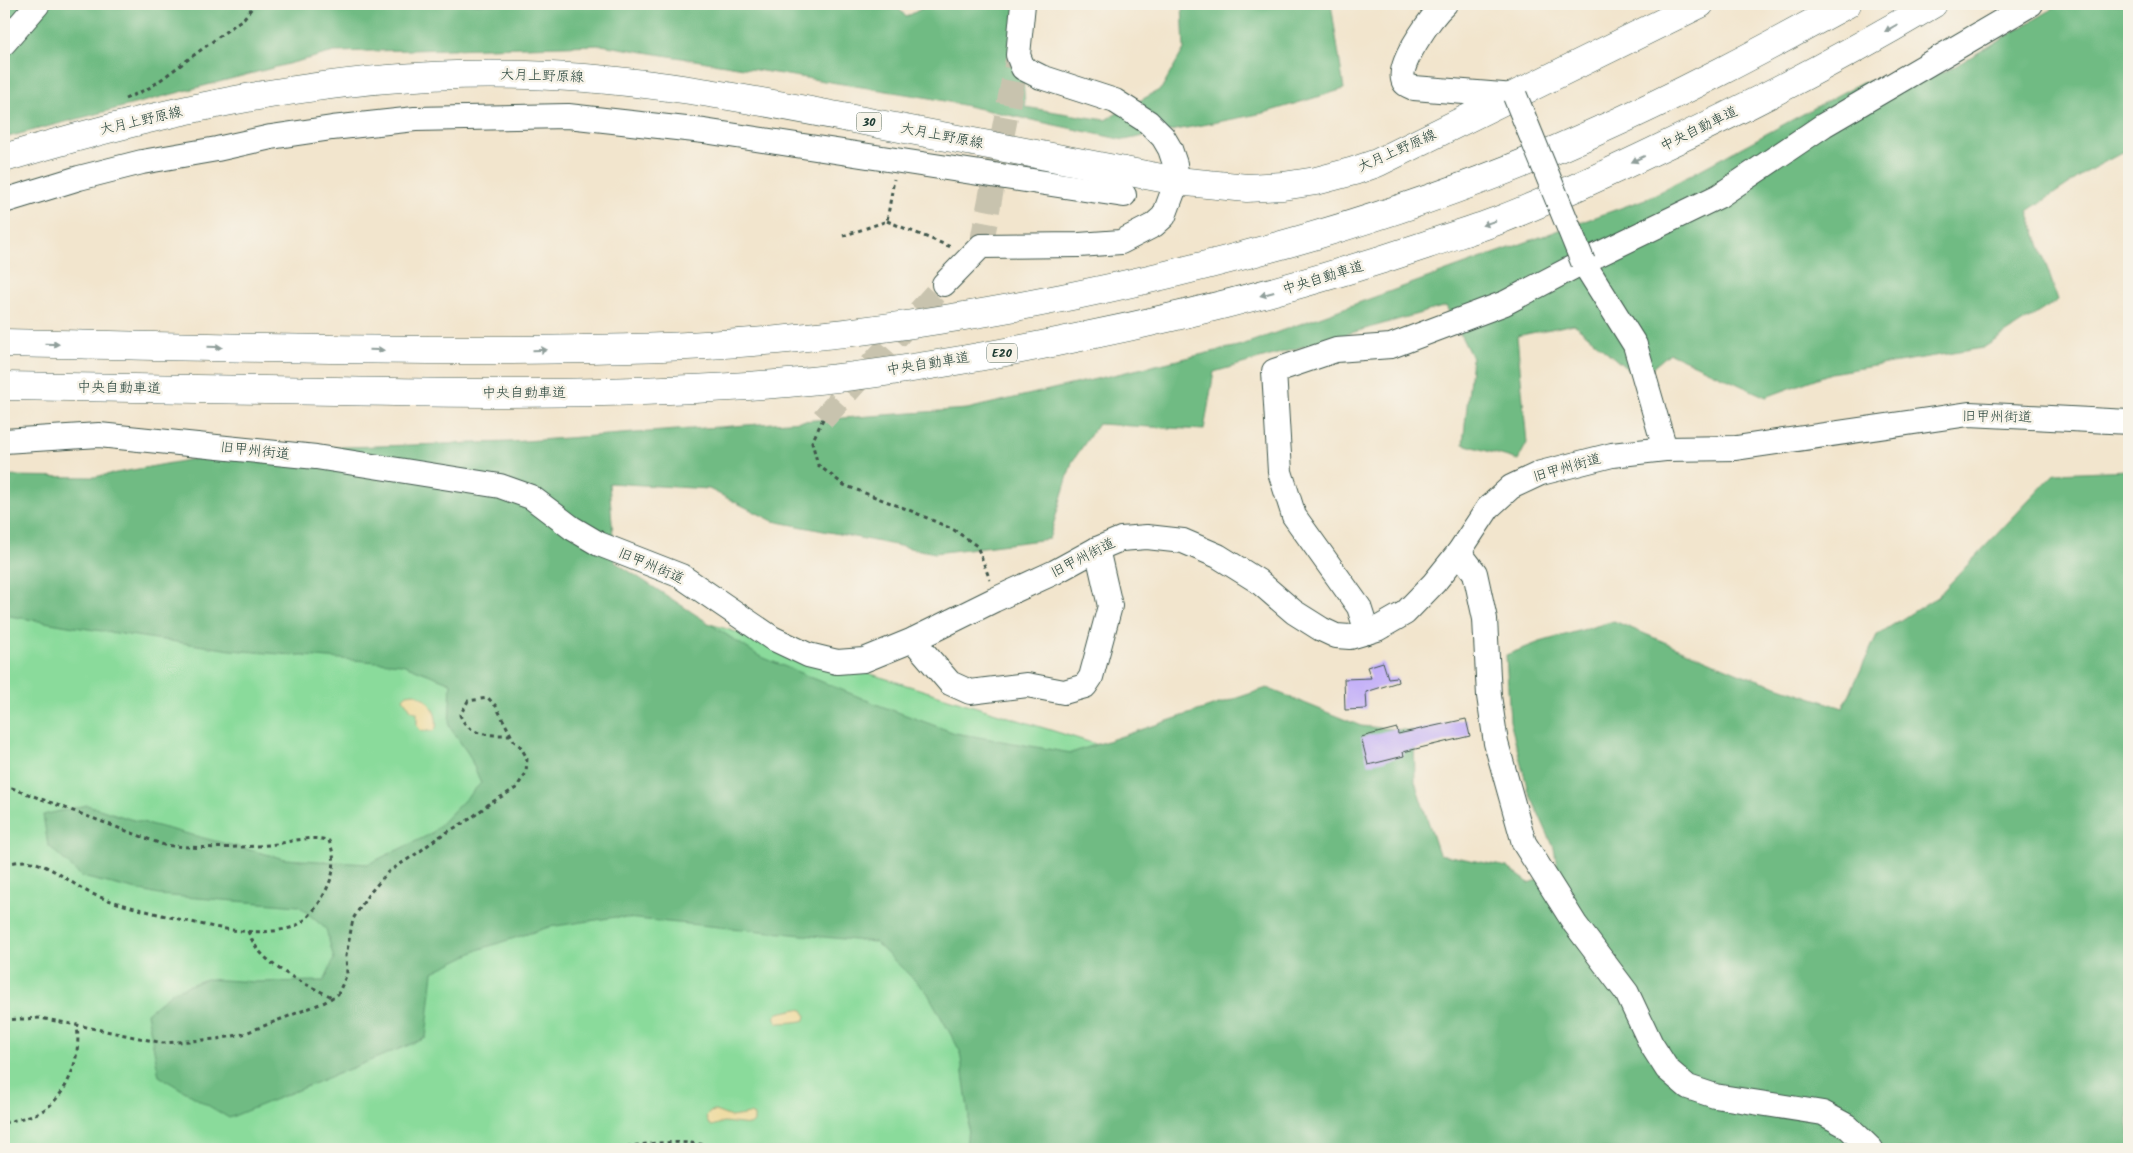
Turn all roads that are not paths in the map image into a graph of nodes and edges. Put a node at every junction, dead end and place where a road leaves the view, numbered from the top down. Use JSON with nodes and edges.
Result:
{"nodes":[{"id":1,"x":38,"y":4,"type":"edge"},
{"id":2,"x":1023,"y":4,"type":"edge"},
{"id":3,"x":1445,"y":4,"type":"edge"},
{"id":4,"x":1700,"y":4,"type":"edge"},
{"id":5,"x":1847,"y":4,"type":"edge"},
{"id":6,"x":1933,"y":4,"type":"edge"},
{"id":7,"x":2031,"y":4,"type":"edge"},
{"id":8,"x":4,"y":44,"type":"edge"},
{"id":9,"x":1515,"y":96,"type":"junction"},
{"id":10,"x":4,"y":158,"type":"edge"},
{"id":11,"x":1176,"y":181,"type":"junction"},
{"id":12,"x":1124,"y":195,"type":"dead end"},
{"id":13,"x":4,"y":201,"type":"edge"},
{"id":14,"x":1583,"y":262,"type":"junction"},
{"id":15,"x":944,"y":284,"type":"tunnel mouth"},
{"id":16,"x":4,"y":343,"type":"edge"},
{"id":17,"x":4,"y":386,"type":"edge"},
{"id":18,"x":2129,"y":422,"type":"edge"},
{"id":19,"x":4,"y":441,"type":"edge"},
{"id":20,"x":1665,"y":449,"type":"junction"},
{"id":21,"x":1097,"y":549,"type":"junction"},
{"id":22,"x":1459,"y":552,"type":"junction"},
{"id":23,"x":1367,"y":632,"type":"junction"},
{"id":24,"x":913,"y":640,"type":"junction"},
{"id":25,"x":1871,"y":1149,"type":"edge"}],
"edges":[{"from":1,"to":8,"type":"street"},
{"from":2,"to":11,"type":"street"},
{"from":3,"to":9,"type":"street"},
{"from":4,"to":9,"type":"main road","name":"大月上野原線","number":"30"},
{"from":16,"to":5,"type":"main road","one_way":true},
{"from":6,"to":17,"type":"main road","name":"中央自動車道","number":"E20","one_way":true},
{"from":7,"to":14,"type":"street"},
{"from":9,"to":11,"type":"main road","name":"大月上野原線","number":"30"},
{"from":9,"to":14,"type":"street","bridge":true},
{"from":10,"to":11,"type":"main road","name":"大月上野原線","number":"30"},
{"from":11,"to":15,"type":"street"},
{"from":12,"to":13,"type":"street"},
{"from":14,"to":20,"type":"street"},
{"from":14,"to":23,"type":"street"},
{"from":18,"to":20,"type":"street","name":"旧甲州街道"},
{"from":19,"to":24,"type":"street","name":"旧甲州街道"},
{"from":20,"to":22,"type":"street","name":"旧甲州街道"},
{"from":21,"to":23,"type":"street","name":"旧甲州街道"},
{"from":21,"to":24,"type":"street","name":"旧甲州街道"},
{"from":21,"to":24,"type":"street"},
{"from":22,"to":23,"type":"street","name":"旧甲州街道"},
{"from":22,"to":25,"type":"street"}]}
